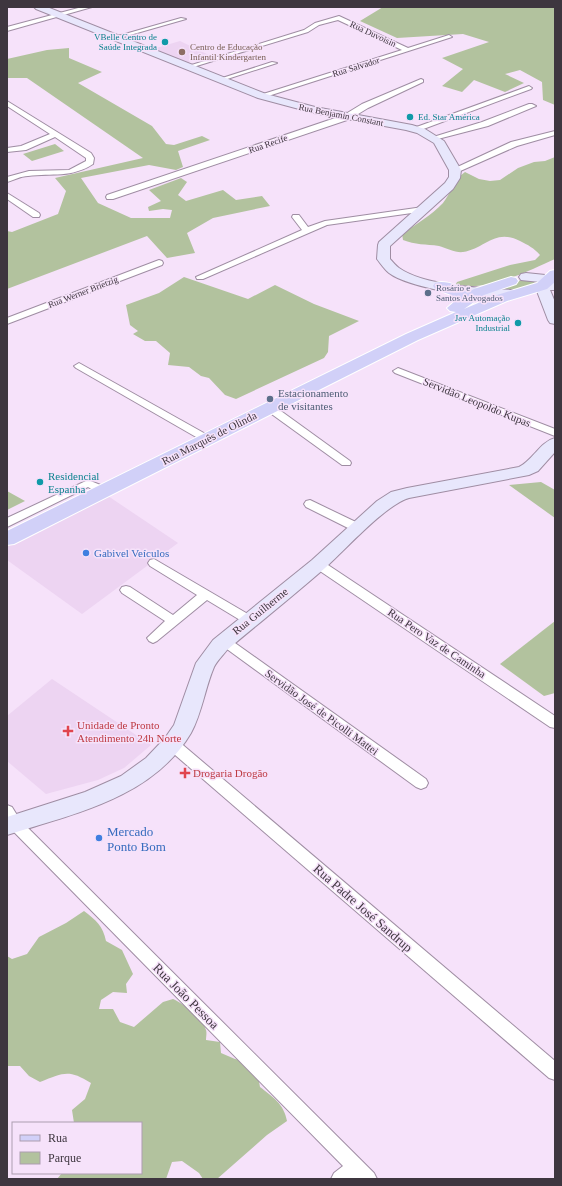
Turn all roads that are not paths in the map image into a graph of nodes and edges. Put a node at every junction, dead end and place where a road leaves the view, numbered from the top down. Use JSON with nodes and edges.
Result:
{"nodes":[{"id":1,"x":39,"y":7,"type":"edge"},
{"id":2,"x":88,"y":7,"type":"edge"},
{"id":3,"x":59,"y":15,"type":"junction"},
{"id":4,"x":183,"y":19,"type":"dead end"},
{"id":5,"x":7,"y":29,"type":"edge"},
{"id":6,"x":449,"y":37,"type":"dead end"},
{"id":7,"x":114,"y":38,"type":"junction"},
{"id":8,"x":408,"y":50,"type":"junction"},
{"id":9,"x":274,"y":63,"type":"dead end"},
{"id":10,"x":188,"y":67,"type":"junction"},
{"id":11,"x":219,"y":80,"type":"junction"},
{"id":12,"x":421,"y":81,"type":"dead end"},
{"id":13,"x":529,"y":88,"type":"dead end"},
{"id":14,"x":262,"y":96,"type":"junction"},
{"id":15,"x":7,"y":103,"type":"edge"},
{"id":16,"x":532,"y":106,"type":"dead end"},
{"id":17,"x":347,"y":117,"type":"junction"},
{"id":18,"x":414,"y":129,"type":"junction"},
{"id":19,"x":555,"y":133,"type":"edge"},
{"id":20,"x":56,"y":134,"type":"junction"},
{"id":21,"x":434,"y":138,"type":"junction"},
{"id":22,"x":7,"y":150,"type":"edge"},
{"id":23,"x":455,"y":170,"type":"junction"},
{"id":24,"x":7,"y":180,"type":"edge"},
{"id":25,"x":7,"y":194,"type":"edge"},
{"id":26,"x":110,"y":197,"type":"dead end"},
{"id":27,"x":423,"y":210,"type":"junction"},
{"id":28,"x":36,"y":215,"type":"dead end"},
{"id":29,"x":296,"y":217,"type":"dead end"},
{"id":30,"x":307,"y":231,"type":"junction"},
{"id":31,"x":159,"y":263,"type":"dead end"},
{"id":32,"x":200,"y":277,"type":"dead end"},
{"id":33,"x":551,"y":282,"type":"edge"},
{"id":34,"x":499,"y":285,"type":"junction"},
{"id":35,"x":440,"y":286,"type":"junction"},
{"id":36,"x":522,"y":287,"type":"junction"},
{"id":37,"x":479,"y":292,"type":"junction"},
{"id":38,"x":462,"y":303,"type":"junction"},
{"id":39,"x":555,"y":320,"type":"edge"},
{"id":40,"x":7,"y":321,"type":"edge"},
{"id":41,"x":412,"y":337,"type":"junction"},
{"id":42,"x":80,"y":366,"type":"dead end"},
{"id":43,"x":398,"y":371,"type":"dead end"},
{"id":44,"x":270,"y":408,"type":"junction"},
{"id":45,"x":555,"y":433,"type":"edge"},
{"id":46,"x":207,"y":439,"type":"junction"},
{"id":47,"x":555,"y":443,"type":"edge"},
{"id":48,"x":346,"y":463,"type":"dead end"},
{"id":49,"x":104,"y":491,"type":"junction"},
{"id":50,"x":310,"y":504,"type":"dead end"},
{"id":51,"x":7,"y":523,"type":"edge"},
{"id":52,"x":358,"y":528,"type":"junction"},
{"id":53,"x":7,"y":539,"type":"edge"},
{"id":54,"x":154,"y":563,"type":"dead end"},
{"id":55,"x":318,"y":564,"type":"junction"},
{"id":56,"x":126,"y":590,"type":"dead end"},
{"id":57,"x":206,"y":594,"type":"junction"},
{"id":58,"x":249,"y":620,"type":"junction"},
{"id":59,"x":174,"y":621,"type":"junction"},
{"id":60,"x":153,"y":638,"type":"dead end"},
{"id":61,"x":224,"y":641,"type":"junction"},
{"id":62,"x":555,"y":723,"type":"edge"},
{"id":63,"x":172,"y":744,"type":"junction"},
{"id":64,"x":421,"y":783,"type":"dead end"},
{"id":65,"x":10,"y":820,"type":"edge"},
{"id":66,"x":555,"y":1072,"type":"edge"},
{"id":67,"x":362,"y":1173,"type":"edge"},
{"id":68,"x":340,"y":1179,"type":"edge"}],
"edges":[{"from":1,"to":3,"type":"main road","name":"Rua Benjamin Constant"},
{"from":2,"to":3,"type":"street"},
{"from":3,"to":5,"type":"street"},
{"from":3,"to":7,"type":"main road","name":"Rua Benjamin Constant"},
{"from":4,"to":7,"type":"street"},
{"from":6,"to":8,"type":"street","name":"Rua Salvador"},
{"from":7,"to":10,"type":"main road","name":"Rua Benjamin Constant"},
{"from":8,"to":10,"type":"street","name":"Rua Duvoisin"},
{"from":8,"to":14,"type":"street","name":"Rua Salvador"},
{"from":9,"to":11,"type":"street"},
{"from":10,"to":11,"type":"main road","name":"Rua Benjamin Constant"},
{"from":11,"to":14,"type":"main road","name":"Rua Benjamin Constant"},
{"from":12,"to":17,"type":"street","name":"Rua Recife"},
{"from":13,"to":18,"type":"street"},
{"from":14,"to":17,"type":"main road","name":"Rua Benjamin Constant"},
{"from":15,"to":20,"type":"street"},
{"from":16,"to":21,"type":"street"},
{"from":17,"to":18,"type":"main road","name":"Rua Benjamin Constant"},
{"from":17,"to":26,"type":"street","name":"Rua Recife"},
{"from":18,"to":21,"type":"main road","name":"Rua Benjamin Constant"},
{"from":19,"to":23,"type":"street"},
{"from":20,"to":22,"type":"street"},
{"from":20,"to":24,"type":"street"},
{"from":21,"to":23,"type":"main road","name":"Rua Benjamin Constant"},
{"from":23,"to":27,"type":"main road"},
{"from":25,"to":28,"type":"street"},
{"from":27,"to":30,"type":"street"},
{"from":27,"to":35,"type":"main road"},
{"from":29,"to":30,"type":"street"},
{"from":30,"to":32,"type":"street"},
{"from":31,"to":40,"type":"street","name":"Rua Werner Brietzig"},
{"from":33,"to":36,"type":"main road","name":"Rua Marquês de Olinda"},
{"from":33,"to":36,"type":"main road","name":"Rua Marquês de Olinda"},
{"from":33,"to":39,"type":"main road"},
{"from":34,"to":35,"type":"main road"},
{"from":34,"to":36,"type":"main road","name":"Rua Marquês de Olinda"},
{"from":34,"to":36,"type":"main road"},
{"from":34,"to":37,"type":"main road","name":"Rua Marquês de Olinda"},
{"from":35,"to":37,"type":"main road"},
{"from":35,"to":38,"type":"main road"},
{"from":36,"to":37,"type":"main road"},
{"from":36,"to":41,"type":"main road","name":"Rua Marquês de Olinda"},
{"from":37,"to":38,"type":"main road","name":"Rua Marquês de Olinda"},
{"from":38,"to":41,"type":"main road","name":"Rua Marquês de Olinda"},
{"from":41,"to":44,"type":"main road","name":"Rua Marquês de Olinda"},
{"from":42,"to":46,"type":"street"},
{"from":43,"to":45,"type":"street","name":"Servidão Leopoldo Kupas"},
{"from":44,"to":46,"type":"main road","name":"Rua Marquês de Olinda"},
{"from":44,"to":48,"type":"street"},
{"from":46,"to":49,"type":"main road","name":"Rua Marquês de Olinda"},
{"from":47,"to":52,"type":"main road","name":"Rua Guilherme"},
{"from":49,"to":51,"type":"street"},
{"from":49,"to":53,"type":"main road","name":"Rua Marquês de Olinda"},
{"from":50,"to":52,"type":"street"},
{"from":52,"to":55,"type":"main road","name":"Rua Guilherme"},
{"from":54,"to":57,"type":"street"},
{"from":55,"to":58,"type":"main road","name":"Rua Guilherme"},
{"from":55,"to":62,"type":"street","name":"Rua Pero Vaz de Caminha"},
{"from":56,"to":59,"type":"street"},
{"from":57,"to":58,"type":"street"},
{"from":57,"to":59,"type":"street"},
{"from":58,"to":61,"type":"main road","name":"Rua Guilherme"},
{"from":59,"to":60,"type":"street"},
{"from":61,"to":63,"type":"main road","name":"Rua Guilherme"},
{"from":61,"to":64,"type":"street","name":"Servidão José de Picolli Mattei"},
{"from":63,"to":65,"type":"main road","name":"Rua Guilherme"},
{"from":63,"to":66,"type":"street","name":"Rua Padre José Sandrup"},
{"from":65,"to":67,"type":"street","name":"Rua João Pessoa"},
{"from":67,"to":68,"type":"street"}]}
